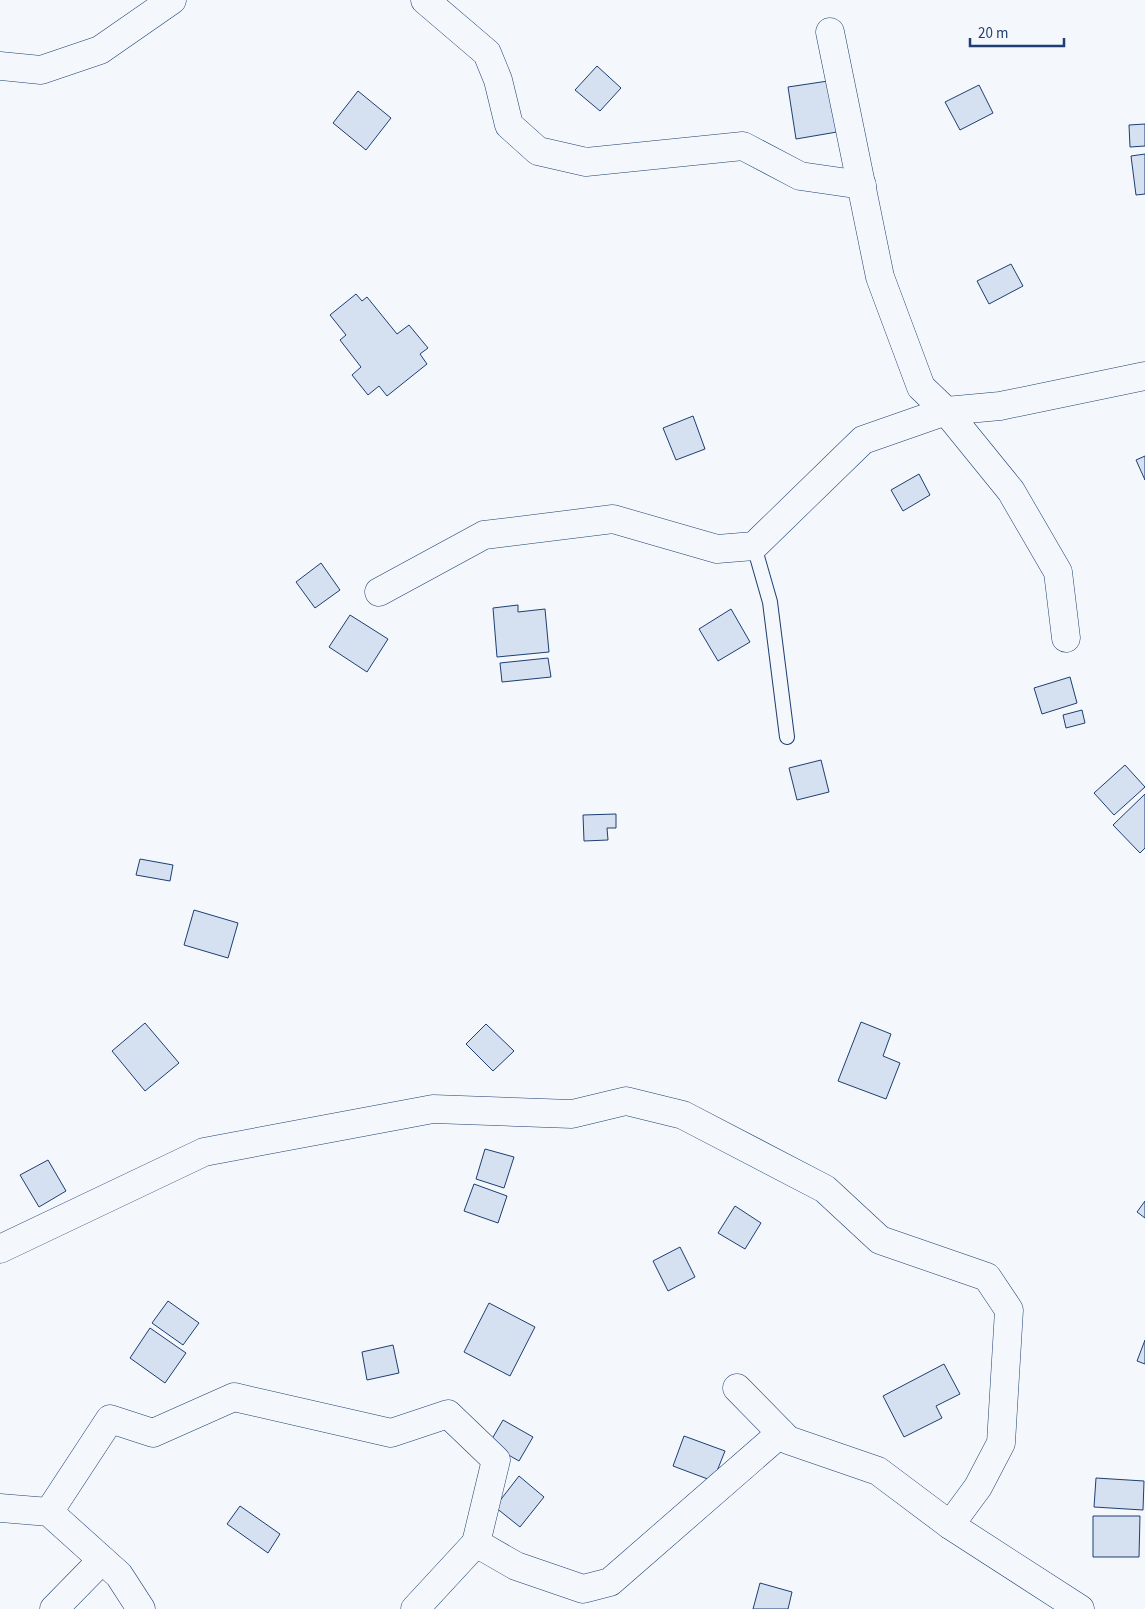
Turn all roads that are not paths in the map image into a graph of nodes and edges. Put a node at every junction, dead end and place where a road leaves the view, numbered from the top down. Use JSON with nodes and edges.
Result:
{"nodes":[{"id":1,"x":172,"y":0,"type":"edge"},
{"id":2,"x":425,"y":0,"type":"edge"},
{"id":3,"x":830,"y":32,"type":"dead end"},
{"id":4,"x":0,"y":66,"type":"edge"},
{"id":5,"x":862,"y":185,"type":"junction"},
{"id":6,"x":1145,"y":376,"type":"edge"},
{"id":7,"x":946,"y":411,"type":"junction"},
{"id":8,"x":754,"y":546,"type":"junction"},
{"id":9,"x":378,"y":592,"type":"dead end"},
{"id":10,"x":1066,"y":638,"type":"dead end"},
{"id":11,"x":787,"y":737,"type":"dead end"},
{"id":12,"x":0,"y":1249,"type":"edge"},
{"id":13,"x":737,"y":1388,"type":"dead end"},
{"id":14,"x":781,"y":1433,"type":"junction"},
{"id":15,"x":0,"y":1508,"type":"edge"},
{"id":16,"x":49,"y":1512,"type":"junction"},
{"id":17,"x":950,"y":1525,"type":"junction"},
{"id":18,"x":476,"y":1543,"type":"junction"},
{"id":19,"x":102,"y":1560,"type":"junction"},
{"id":20,"x":54,"y":1609,"type":"edge"},
{"id":21,"x":141,"y":1609,"type":"edge"},
{"id":22,"x":415,"y":1609,"type":"edge"},
{"id":23,"x":1080,"y":1609,"type":"edge"}],
"edges":[{"from":1,"to":4,"type":"street"},
{"from":2,"to":5,"type":"street"},
{"from":3,"to":5,"type":"street"},
{"from":5,"to":7,"type":"street"},
{"from":6,"to":7,"type":"street"},
{"from":7,"to":8,"type":"street"},
{"from":7,"to":10,"type":"street"},
{"from":8,"to":9,"type":"street"},
{"from":8,"to":11,"type":"lane"},
{"from":12,"to":17,"type":"street"},
{"from":13,"to":14,"type":"street"},
{"from":14,"to":17,"type":"street"},
{"from":14,"to":18,"type":"street"},
{"from":15,"to":16,"type":"street"},
{"from":16,"to":18,"type":"street"},
{"from":16,"to":19,"type":"street"},
{"from":17,"to":23,"type":"street"},
{"from":18,"to":22,"type":"street"},
{"from":19,"to":20,"type":"street"},
{"from":19,"to":21,"type":"street"}]}
